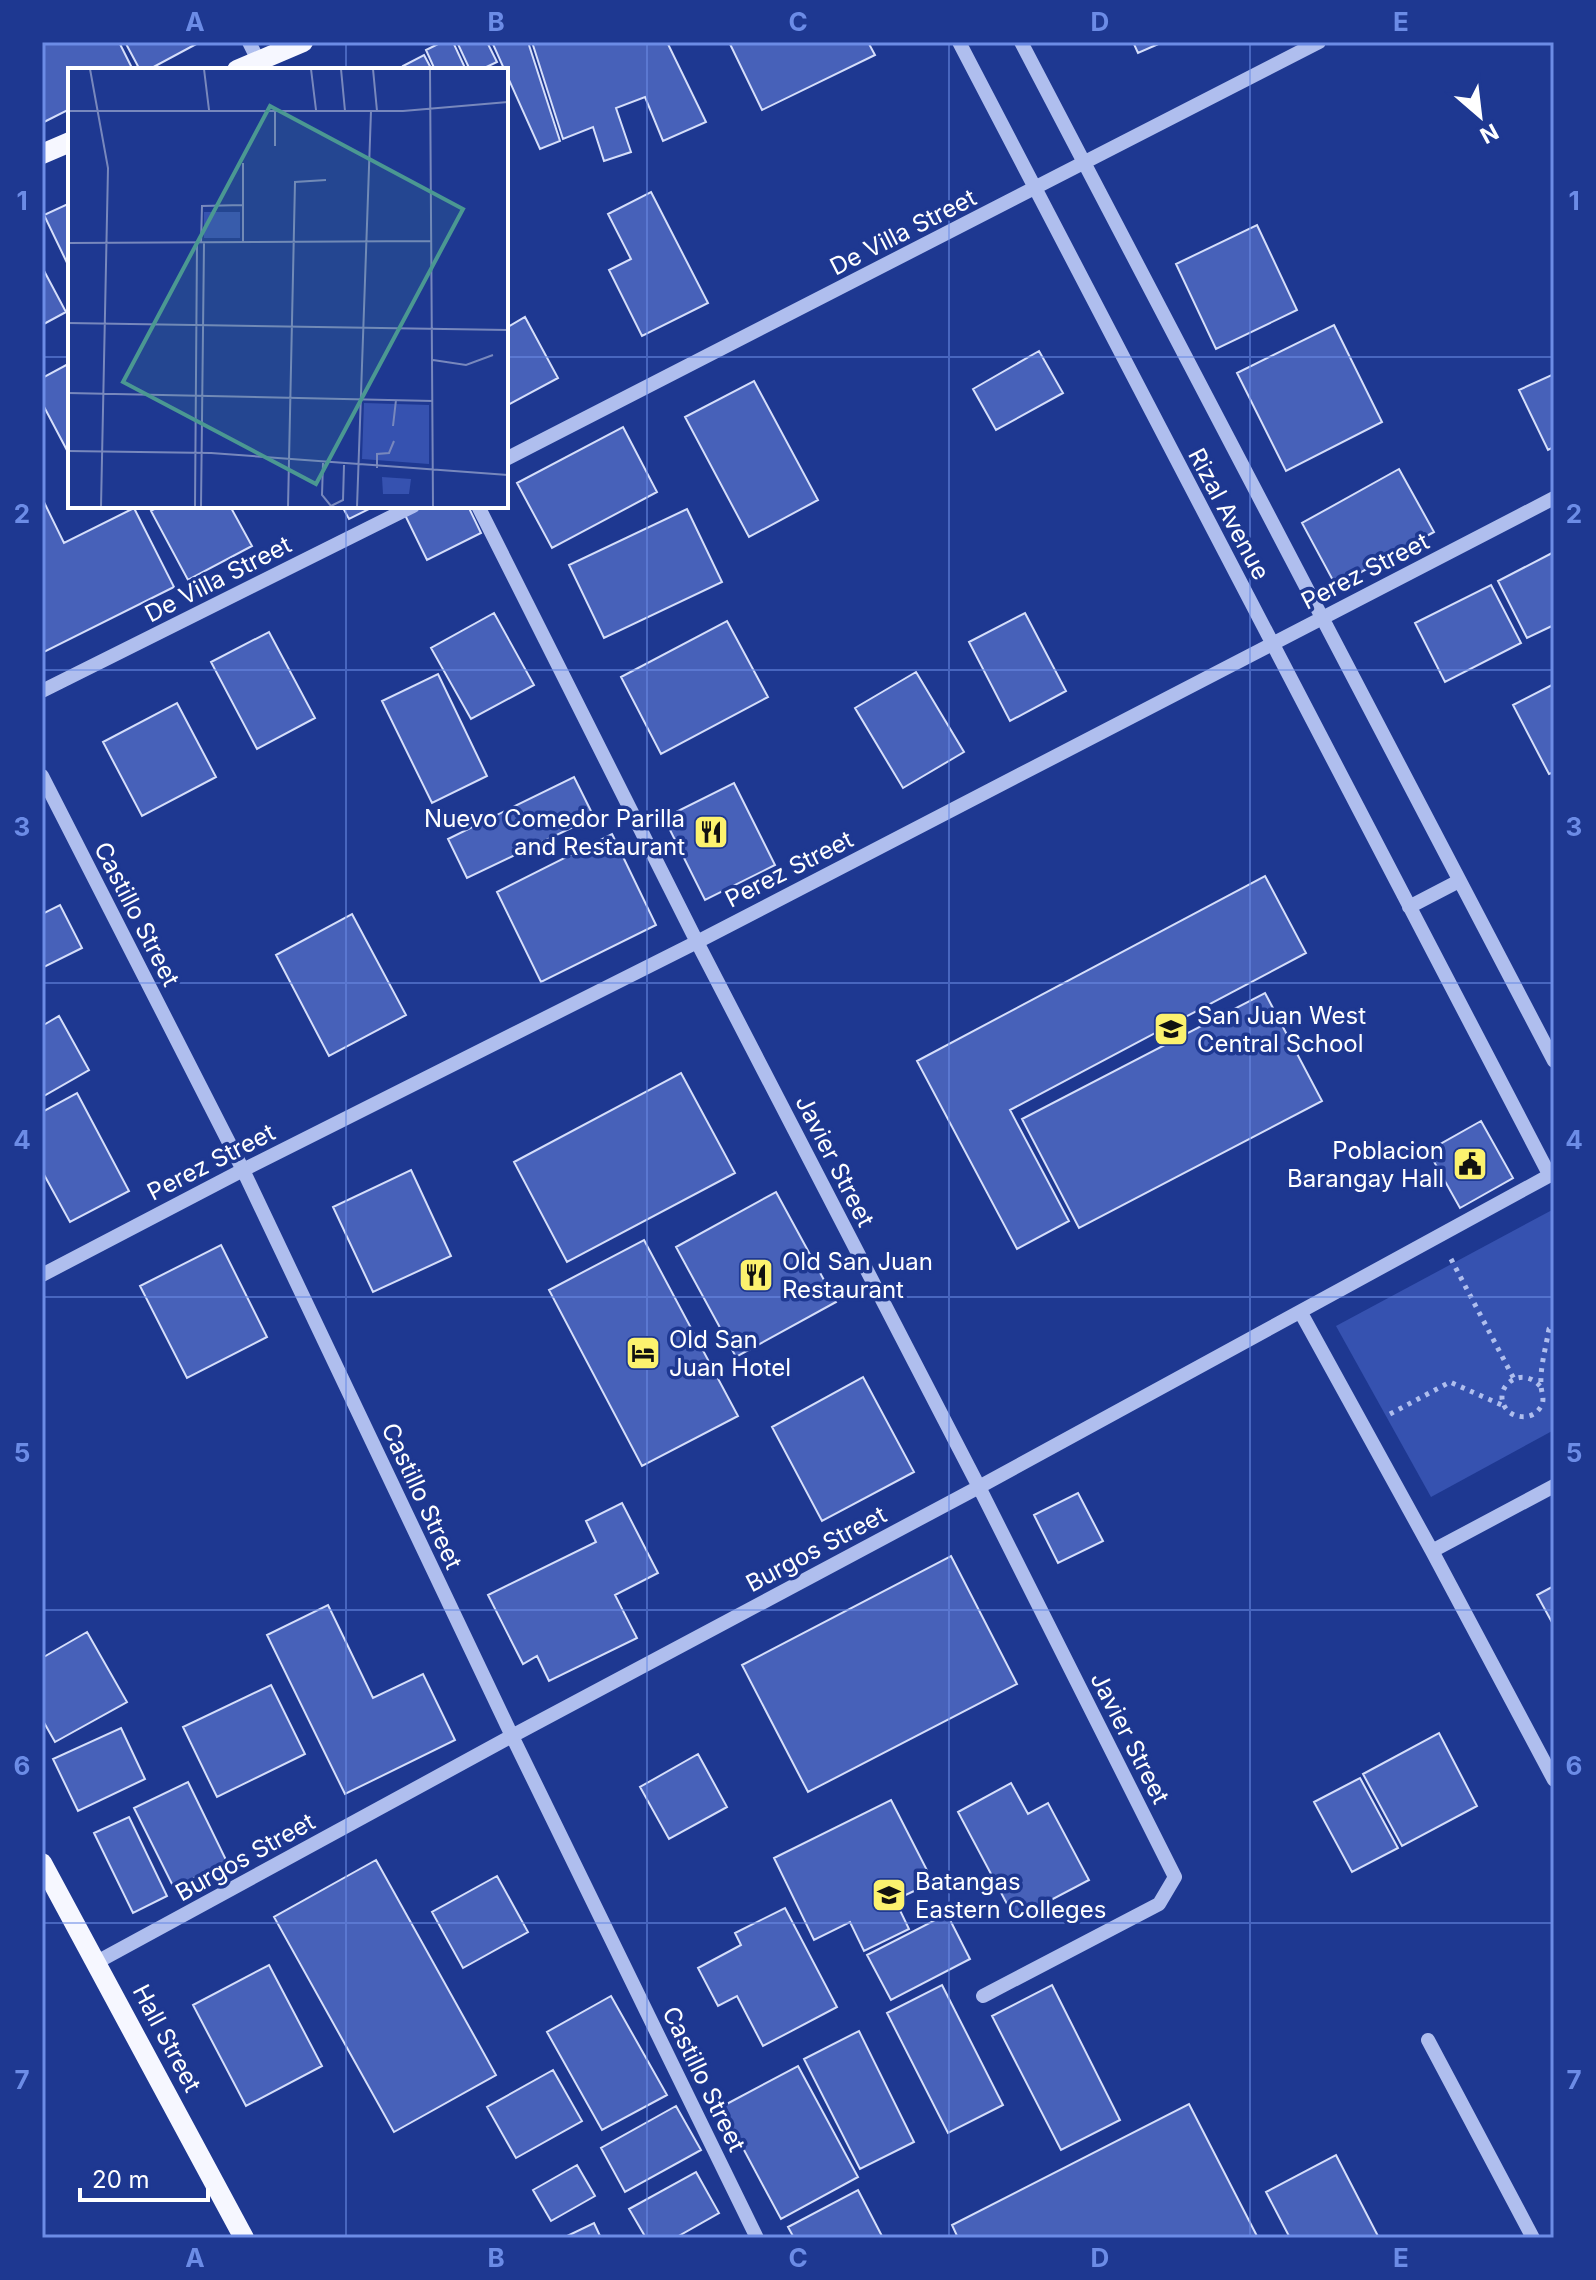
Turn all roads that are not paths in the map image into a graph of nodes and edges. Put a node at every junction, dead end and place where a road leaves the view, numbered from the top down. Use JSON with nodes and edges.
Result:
{"nodes":[{"id":1,"x":303,"y":42,"type":"edge"},
{"id":2,"x":959,"y":42,"type":"edge"},
{"id":3,"x":1021,"y":42,"type":"edge"},
{"id":4,"x":1319,"y":42,"type":"edge"},
{"id":5,"x":257,"y":57,"type":"edge"},
{"id":6,"x":240,"y":68,"type":"edge"},
{"id":7,"x":68,"y":143,"type":"edge"},
{"id":8,"x":42,"y":154,"type":"edge"},
{"id":9,"x":1084,"y":163,"type":"junction"},
{"id":10,"x":1035,"y":189,"type":"junction"},
{"id":11,"x":508,"y":458,"type":"edge"},
{"id":12,"x":1554,"y":498,"type":"edge"},
{"id":13,"x":409,"y":508,"type":"edge"},
{"id":14,"x":479,"y":508,"type":"edge"},
{"id":15,"x":1322,"y":618,"type":"junction"},
{"id":16,"x":1272,"y":644,"type":"junction"},
{"id":17,"x":42,"y":691,"type":"edge"},
{"id":18,"x":42,"y":776,"type":"edge"},
{"id":19,"x":1459,"y":881,"type":"junction"},
{"id":20,"x":1409,"y":907,"type":"junction"},
{"id":21,"x":697,"y":942,"type":"junction"},
{"id":22,"x":1554,"y":1061,"type":"edge"},
{"id":23,"x":243,"y":1170,"type":"junction"},
{"id":24,"x":1552,"y":1174,"type":"edge"},
{"id":25,"x":42,"y":1275,"type":"edge"},
{"id":26,"x":1301,"y":1313,"type":"junction"},
{"id":27,"x":1554,"y":1486,"type":"edge"},
{"id":28,"x":979,"y":1487,"type":"junction"},
{"id":29,"x":1432,"y":1551,"type":"junction"},
{"id":30,"x":512,"y":1736,"type":"junction"},
{"id":31,"x":1554,"y":1780,"type":"edge"},
{"id":32,"x":42,"y":1863,"type":"edge"},
{"id":33,"x":97,"y":1962,"type":"junction"},
{"id":34,"x":983,"y":1996,"type":"dead end"},
{"id":35,"x":1428,"y":2040,"type":"dead end"},
{"id":36,"x":244,"y":2238,"type":"edge"},
{"id":37,"x":757,"y":2238,"type":"edge"},
{"id":38,"x":1533,"y":2238,"type":"edge"}],
"edges":[{"from":1,"to":5,"type":"main road"},
{"from":2,"to":10,"type":"street","name":"Rizal Avenue"},
{"from":3,"to":9,"type":"street","name":"Rizal Avenue"},
{"from":4,"to":9,"type":"street","name":"De Villa Street"},
{"from":5,"to":6,"type":"main road"},
{"from":7,"to":8,"type":"main road"},
{"from":9,"to":10,"type":"street","name":"De Villa Street"},
{"from":9,"to":15,"type":"street","name":"Rizal Avenue"},
{"from":10,"to":11,"type":"street","name":"De Villa Street"},
{"from":10,"to":16,"type":"street","name":"Rizal Avenue"},
{"from":12,"to":15,"type":"street","name":"Perez Street"},
{"from":13,"to":17,"type":"street","name":"De Villa Street"},
{"from":14,"to":21,"type":"street","name":"Javier Street"},
{"from":15,"to":16,"type":"street","name":"Perez Street"},
{"from":15,"to":19,"type":"street","name":"Rizal Avenue"},
{"from":16,"to":20,"type":"street","name":"Rizal Avenue"},
{"from":16,"to":21,"type":"street","name":"Perez Street"},
{"from":18,"to":23,"type":"street","name":"Castillo Street"},
{"from":19,"to":20,"type":"street"},
{"from":19,"to":22,"type":"street","name":"Rizal Avenue"},
{"from":20,"to":24,"type":"street","name":"Rizal Avenue"},
{"from":21,"to":23,"type":"street","name":"Perez Street"},
{"from":21,"to":28,"type":"street","name":"Javier Street"},
{"from":23,"to":25,"type":"street","name":"Perez Street"},
{"from":23,"to":30,"type":"street","name":"Castillo Street"},
{"from":24,"to":26,"type":"street","name":"Burgos Street"},
{"from":26,"to":28,"type":"street","name":"Burgos Street"},
{"from":26,"to":29,"type":"street"},
{"from":27,"to":29,"type":"street"},
{"from":28,"to":30,"type":"street","name":"Burgos Street"},
{"from":28,"to":34,"type":"street","name":"Javier Street"},
{"from":29,"to":31,"type":"street"},
{"from":30,"to":33,"type":"street","name":"Burgos Street"},
{"from":30,"to":37,"type":"street","name":"Castillo Street"},
{"from":32,"to":33,"type":"main road","name":"Hall Street"},
{"from":33,"to":36,"type":"main road","name":"Hall Street"},
{"from":35,"to":38,"type":"street"}]}
